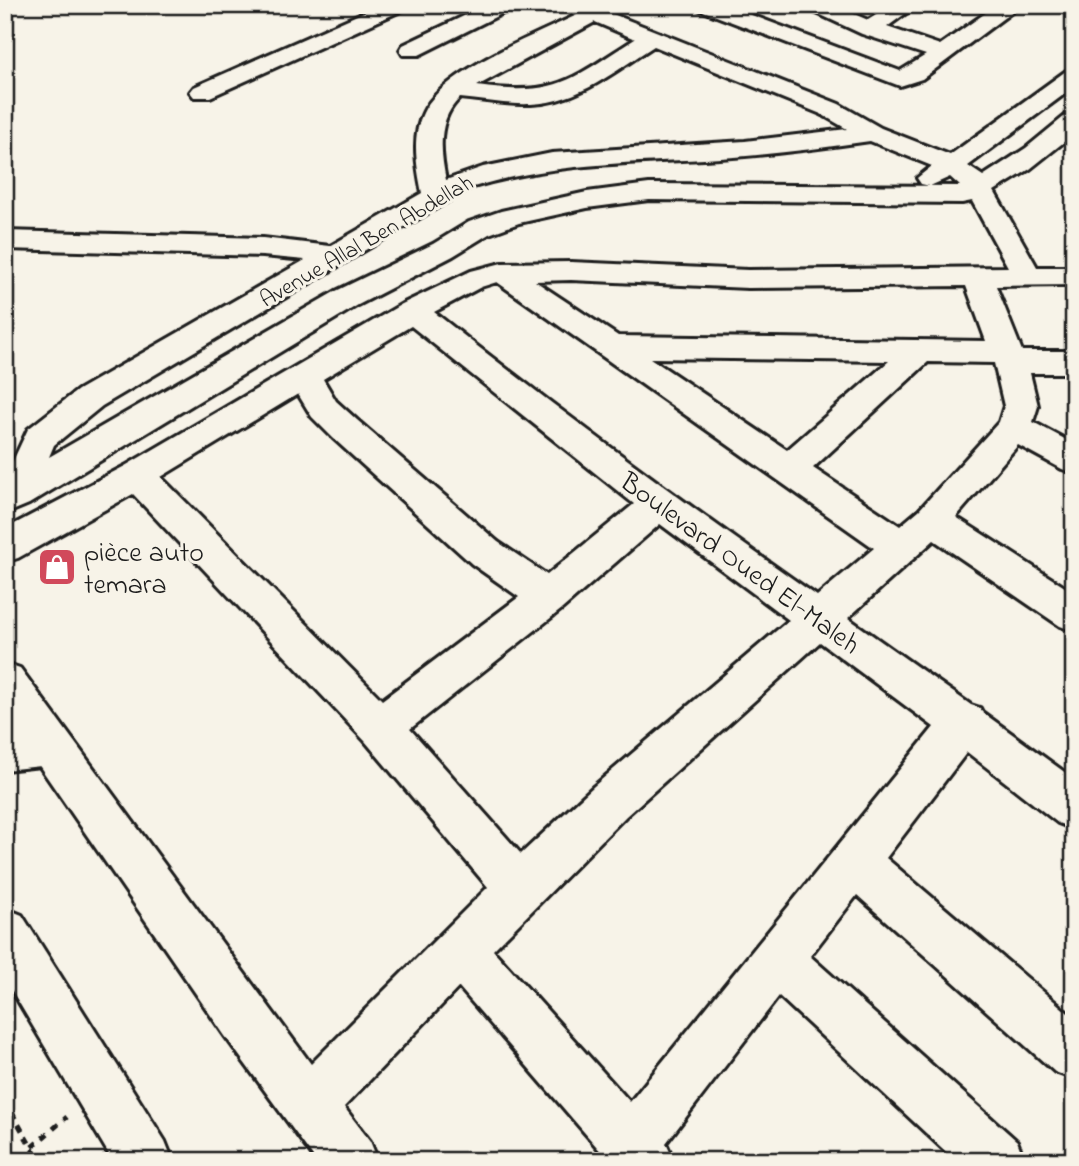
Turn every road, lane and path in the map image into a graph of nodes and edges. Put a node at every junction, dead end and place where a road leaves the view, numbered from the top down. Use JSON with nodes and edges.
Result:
{"nodes":[{"id":1,"x":398,"y":5,"type":"edge"},
{"id":2,"x":504,"y":5,"type":"edge"},
{"id":3,"x":625,"y":5,"type":"edge"},
{"id":4,"x":705,"y":5,"type":"edge"},
{"id":5,"x":815,"y":5,"type":"edge"},
{"id":6,"x":907,"y":5,"type":"edge"},
{"id":7,"x":1011,"y":5,"type":"edge"},
{"id":8,"x":589,"y":13,"type":"edge"},
{"id":9,"x":870,"y":29,"type":"junction"},
{"id":10,"x":652,"y":38,"type":"junction"},
{"id":11,"x":411,"y":50,"type":"dead end"},
{"id":12,"x":942,"y":54,"type":"junction"},
{"id":13,"x":881,"y":74,"type":"junction"},
{"id":14,"x":1074,"y":76,"type":"edge"},
{"id":15,"x":456,"y":90,"type":"junction"},
{"id":16,"x":202,"y":92,"type":"dead end"},
{"id":17,"x":830,"y":109,"type":"junction"},
{"id":18,"x":1074,"y":121,"type":"edge"},
{"id":19,"x":872,"y":133,"type":"junction"},
{"id":20,"x":1046,"y":144,"type":"junction"},
{"id":21,"x":1074,"y":144,"type":"edge"},
{"id":22,"x":950,"y":164,"type":"junction"},
{"id":23,"x":979,"y":189,"type":"junction"},
{"id":24,"x":904,"y":194,"type":"junction"},
{"id":25,"x":437,"y":198,"type":"junction"},
{"id":26,"x":5,"y":240,"type":"edge"},
{"id":27,"x":342,"y":250,"type":"junction"},
{"id":28,"x":502,"y":272,"type":"junction"},
{"id":29,"x":393,"y":275,"type":"junction"},
{"id":30,"x":977,"y":275,"type":"junction"},
{"id":31,"x":1027,"y":275,"type":"junction"},
{"id":32,"x":1074,"y":276,"type":"edge"},
{"id":33,"x":413,"y":311,"type":"junction"},
{"id":34,"x":611,"y":347,"type":"junction"},
{"id":35,"x":920,"y":351,"type":"junction"},
{"id":36,"x":1009,"y":357,"type":"junction"},
{"id":37,"x":1073,"y":364,"type":"edge"},
{"id":38,"x":303,"y":376,"type":"junction"},
{"id":39,"x":1014,"y":427,"type":"junction"},
{"id":40,"x":1074,"y":460,"type":"edge"},
{"id":41,"x":789,"y":470,"type":"junction"},
{"id":42,"x":137,"y":475,"type":"junction"},
{"id":43,"x":11,"y":497,"type":"edge"},
{"id":44,"x":659,"y":504,"type":"junction"},
{"id":45,"x":917,"y":534,"type":"junction"},
{"id":46,"x":5,"y":547,"type":"edge"},
{"id":47,"x":548,"y":597,"type":"junction"},
{"id":48,"x":1074,"y":614,"type":"edge"},
{"id":49,"x":819,"y":618,"type":"junction"},
{"id":50,"x":5,"y":681,"type":"edge"},
{"id":51,"x":965,"y":722,"type":"junction"},
{"id":52,"x":380,"y":727,"type":"junction"},
{"id":53,"x":27,"y":747,"type":"edge"},
{"id":54,"x":1074,"y":807,"type":"edge"},
{"id":55,"x":856,"y":863,"type":"junction"},
{"id":56,"x":520,"y":888,"type":"junction"},
{"id":57,"x":5,"y":932,"type":"edge"},
{"id":58,"x":459,"y":949,"type":"junction"},
{"id":59,"x":778,"y":961,"type":"junction"},
{"id":60,"x":1074,"y":1054,"type":"edge"},
{"id":61,"x":5,"y":1100,"type":"edge"},
{"id":62,"x":309,"y":1104,"type":"junction"},
{"id":63,"x":73,"y":1112,"type":"dead end"},
{"id":64,"x":32,"y":1147,"type":"junction"},
{"id":65,"x":639,"y":1152,"type":"edge"},
{"id":66,"x":39,"y":1161,"type":"edge"},
{"id":67,"x":145,"y":1161,"type":"edge"},
{"id":68,"x":350,"y":1161,"type":"edge"},
{"id":69,"x":997,"y":1161,"type":"edge"}],
"edges":[{"from":1,"to":16,"type":"street"},
{"from":2,"to":11,"type":"street"},
{"from":3,"to":8,"type":"street"},
{"from":4,"to":13,"type":"street"},
{"from":5,"to":9,"type":"street"},
{"from":6,"to":9,"type":"street"},
{"from":7,"to":12,"type":"street"},
{"from":8,"to":10,"type":"street"},
{"from":8,"to":15,"type":"street"},
{"from":9,"to":12,"type":"street"},
{"from":10,"to":15,"type":"street"},
{"from":10,"to":17,"type":"street"},
{"from":12,"to":13,"type":"street"},
{"from":13,"to":17,"type":"street"},
{"from":14,"to":22,"type":"street"},
{"from":15,"to":25,"type":"street"},
{"from":17,"to":19,"type":"street"},
{"from":18,"to":20,"type":"street","name":"Avenue Allal Ben Abdellah"},
{"from":19,"to":22,"type":"street"},
{"from":19,"to":25,"type":"street","name":"Avenue Allal Ben Abdellah"},
{"from":20,"to":21,"type":"street"},
{"from":20,"to":23,"type":"street","name":"Avenue Allal Ben Abdellah"},
{"from":22,"to":23,"type":"street"},
{"from":22,"to":24,"type":"street"},
{"from":23,"to":24,"type":"street","name":"Avenue Allal Ben Abdellah"},
{"from":23,"to":31,"type":"street"},
{"from":24,"to":29,"type":"street","name":"Avenue Allal Ben Abdellah"},
{"from":25,"to":27,"type":"street","name":"Avenue Allal Ben Abdellah"},
{"from":26,"to":27,"type":"street"},
{"from":27,"to":29,"type":"street"},
{"from":27,"to":43,"type":"street","name":"Avenue Allal Ben Abdellah"},
{"from":28,"to":30,"type":"street"},
{"from":28,"to":33,"type":"street"},
{"from":28,"to":34,"type":"street"},
{"from":29,"to":43,"type":"street","name":"Avenue Allal Ben Abdellah"},
{"from":30,"to":31,"type":"street"},
{"from":30,"to":36,"type":"street"},
{"from":31,"to":32,"type":"street"},
{"from":33,"to":38,"type":"street"},
{"from":33,"to":44,"type":"street","name":"Boulevard Oued El-Maleh"},
{"from":34,"to":35,"type":"street"},
{"from":34,"to":41,"type":"street"},
{"from":35,"to":36,"type":"street"},
{"from":35,"to":41,"type":"street"},
{"from":36,"to":37,"type":"street"},
{"from":36,"to":39,"type":"street"},
{"from":38,"to":42,"type":"street"},
{"from":38,"to":47,"type":"street"},
{"from":39,"to":40,"type":"street"},
{"from":39,"to":45,"type":"street"},
{"from":41,"to":45,"type":"street"},
{"from":42,"to":46,"type":"street"},
{"from":42,"to":52,"type":"street"},
{"from":44,"to":47,"type":"street"},
{"from":44,"to":49,"type":"street","name":"Boulevard Oued El-Maleh"},
{"from":45,"to":48,"type":"street"},
{"from":45,"to":49,"type":"street"},
{"from":47,"to":52,"type":"street"},
{"from":49,"to":51,"type":"street","name":"Boulevard Oued El-Maleh"},
{"from":49,"to":56,"type":"street"},
{"from":50,"to":53,"type":"street"},
{"from":51,"to":54,"type":"street","name":"Boulevard Oued El-Maleh"},
{"from":51,"to":55,"type":"street"},
{"from":52,"to":56,"type":"street"},
{"from":53,"to":62,"type":"street"},
{"from":55,"to":59,"type":"street"},
{"from":55,"to":60,"type":"street"},
{"from":56,"to":58,"type":"street"},
{"from":57,"to":67,"type":"street"},
{"from":58,"to":62,"type":"street"},
{"from":58,"to":65,"type":"street"},
{"from":59,"to":65,"type":"street"},
{"from":59,"to":69,"type":"street"},
{"from":61,"to":64,"type":"path"},
{"from":62,"to":68,"type":"street"},
{"from":63,"to":64,"type":"path"},
{"from":64,"to":66,"type":"path"}]}
